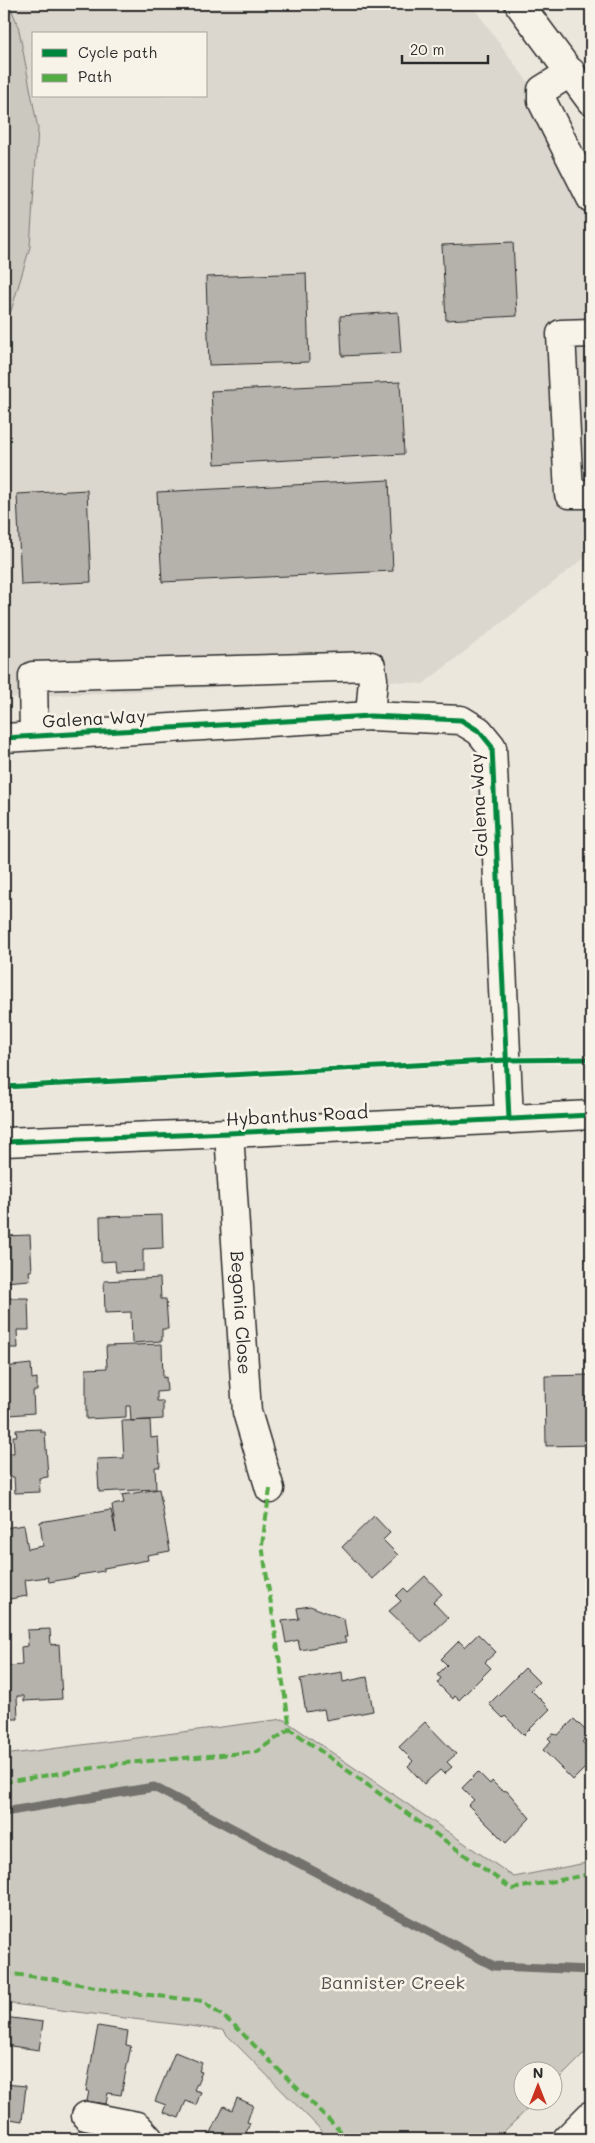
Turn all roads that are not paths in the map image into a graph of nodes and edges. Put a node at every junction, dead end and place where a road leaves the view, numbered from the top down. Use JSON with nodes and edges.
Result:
{"nodes":[{"id":1,"x":519,"y":4,"type":"edge"},
{"id":2,"x":571,"y":72,"type":"junction"},
{"id":3,"x":591,"y":101,"type":"edge"},
{"id":4,"x":591,"y":198,"type":"edge"},
{"id":5,"x":591,"y":333,"type":"edge"},
{"id":6,"x":591,"y":494,"type":"edge"},
{"id":7,"x":370,"y":716,"type":"junction"},
{"id":8,"x":34,"y":736,"type":"junction"},
{"id":9,"x":4,"y":738,"type":"edge"},
{"id":10,"x":591,"y":1115,"type":"edge"},
{"id":11,"x":509,"y":1119,"type":"junction"},
{"id":12,"x":229,"y":1133,"type":"junction"},
{"id":13,"x":4,"y":1142,"type":"edge"},
{"id":14,"x":270,"y":1490,"type":"dead end"},
{"id":15,"x":86,"y":2116,"type":"dead end"},
{"id":16,"x":591,"y":2116,"type":"edge"},
{"id":17,"x":150,"y":2139,"type":"edge"},
{"id":18,"x":567,"y":2139,"type":"edge"}],
"edges":[{"from":1,"to":2,"type":"street"},
{"from":2,"to":3,"type":"street"},
{"from":2,"to":4,"type":"street"},
{"from":5,"to":6,"type":"street"},
{"from":7,"to":8,"type":"street","name":"Galena Way"},
{"from":7,"to":8,"type":"street"},
{"from":7,"to":11,"type":"street","name":"Galena Way"},
{"from":8,"to":9,"type":"street","name":"Galena Way"},
{"from":10,"to":11,"type":"street","name":"Hybanthus Road"},
{"from":11,"to":12,"type":"street","name":"Hybanthus Road"},
{"from":12,"to":13,"type":"street","name":"Hybanthus Road"},
{"from":12,"to":14,"type":"street","name":"Begonia Close"},
{"from":15,"to":17,"type":"street"},
{"from":16,"to":18,"type":"street"}]}
